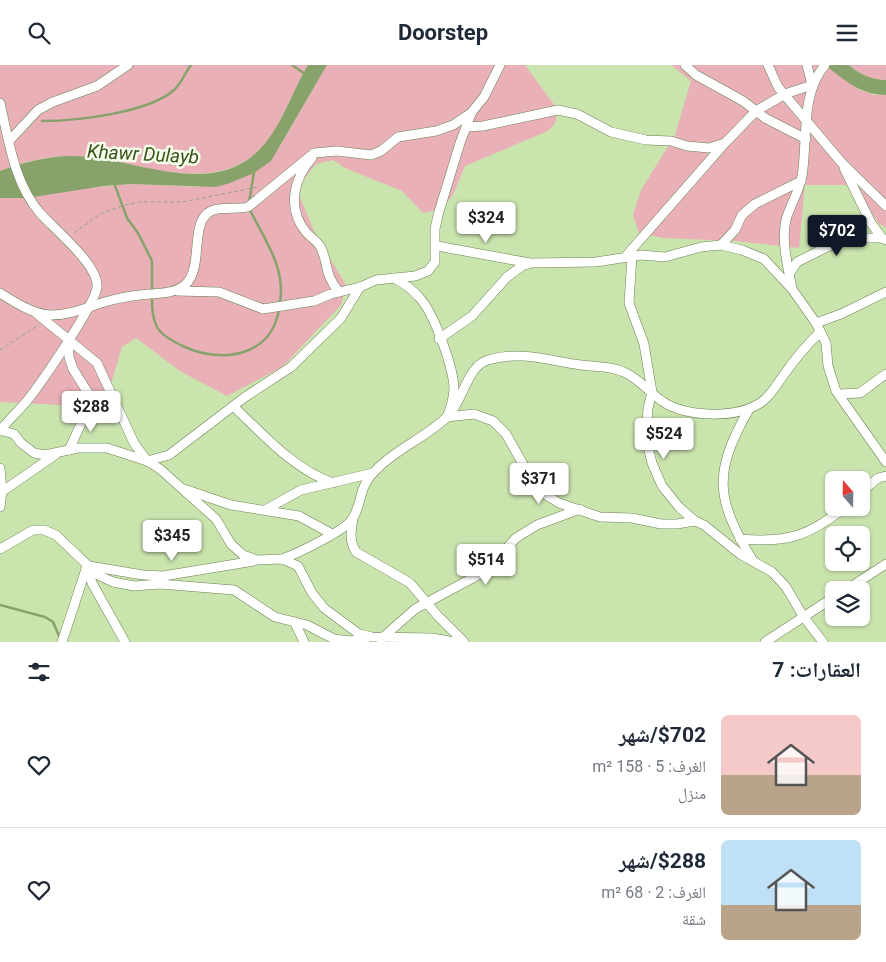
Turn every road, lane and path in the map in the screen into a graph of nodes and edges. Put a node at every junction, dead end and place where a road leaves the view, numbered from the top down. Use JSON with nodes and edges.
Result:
{"nodes":[{"id":1,"x":128,"y":65,"type":"edge"},
{"id":2,"x":500,"y":65,"type":"edge"},
{"id":3,"x":685,"y":65,"type":"edge"},
{"id":4,"x":768,"y":65,"type":"edge"},
{"id":5,"x":807,"y":65,"type":"edge"},
{"id":6,"x":822,"y":68,"type":"edge"},
{"id":7,"x":812,"y":85,"type":"junction"},
{"id":8,"x":785,"y":94,"type":"junction"},
{"id":9,"x":0,"y":103,"type":"edge"},
{"id":10,"x":756,"y":111,"type":"junction"},
{"id":11,"x":471,"y":113,"type":"junction"},
{"id":12,"x":808,"y":121,"type":"junction"},
{"id":13,"x":466,"y":127,"type":"junction"},
{"id":14,"x":806,"y":139,"type":"junction"},
{"id":15,"x":9,"y":141,"type":"junction"},
{"id":16,"x":725,"y":143,"type":"junction"},
{"id":17,"x":318,"y":153,"type":"junction"},
{"id":18,"x":841,"y":162,"type":"junction"},
{"id":19,"x":801,"y":181,"type":"junction"},
{"id":20,"x":263,"y":186,"type":"dead end"},
{"id":21,"x":886,"y":207,"type":"edge"},
{"id":22,"x":66,"y":239,"type":"junction"},
{"id":23,"x":884,"y":239,"type":"edge"},
{"id":24,"x":721,"y":245,"type":"junction"},
{"id":25,"x":437,"y":246,"type":"junction"},
{"id":26,"x":629,"y":256,"type":"junction"},
{"id":27,"x":532,"y":263,"type":"junction"},
{"id":28,"x":790,"y":273,"type":"junction"},
{"id":29,"x":394,"y":278,"type":"junction"},
{"id":30,"x":360,"y":287,"type":"junction"},
{"id":31,"x":792,"y":289,"type":"junction"},
{"id":32,"x":177,"y":291,"type":"junction"},
{"id":33,"x":886,"y":291,"type":"edge"},
{"id":34,"x":339,"y":292,"type":"junction"},
{"id":35,"x":0,"y":293,"type":"edge"},
{"id":36,"x":91,"y":307,"type":"junction"},
{"id":37,"x":32,"y":310,"type":"junction"},
{"id":38,"x":46,"y":321,"type":"junction"},
{"id":39,"x":816,"y":323,"type":"junction"},
{"id":40,"x":820,"y":332,"type":"junction"},
{"id":41,"x":68,"y":339,"type":"junction"},
{"id":42,"x":439,"y":339,"type":"junction"},
{"id":43,"x":0,"y":350,"type":"edge"},
{"id":44,"x":886,"y":374,"type":"edge"},
{"id":45,"x":652,"y":393,"type":"junction"},
{"id":46,"x":839,"y":395,"type":"junction"},
{"id":47,"x":234,"y":406,"type":"junction"},
{"id":48,"x":749,"y":409,"type":"junction"},
{"id":49,"x":447,"y":417,"type":"junction"},
{"id":50,"x":0,"y":430,"type":"edge"},
{"id":51,"x":65,"y":451,"type":"junction"},
{"id":52,"x":148,"y":461,"type":"junction"},
{"id":53,"x":886,"y":462,"type":"edge"},
{"id":54,"x":0,"y":468,"type":"edge"},
{"id":55,"x":373,"y":473,"type":"junction"},
{"id":56,"x":886,"y":476,"type":"edge"},
{"id":57,"x":333,"y":483,"type":"junction"},
{"id":58,"x":870,"y":485,"type":"edge"},
{"id":59,"x":180,"y":487,"type":"junction"},
{"id":60,"x":1,"y":492,"type":"edge"},
{"id":61,"x":0,"y":507,"type":"edge"},
{"id":62,"x":581,"y":509,"type":"junction"},
{"id":63,"x":265,"y":510,"type":"junction"},
{"id":64,"x":833,"y":516,"type":"edge"},
{"id":65,"x":353,"y":518,"type":"junction"},
{"id":66,"x":695,"y":521,"type":"junction"},
{"id":67,"x":332,"y":534,"type":"junction"},
{"id":68,"x":740,"y":539,"type":"junction"},
{"id":69,"x":0,"y":541,"type":"edge"},
{"id":70,"x":13,"y":543,"type":"junction"},
{"id":71,"x":0,"y":549,"type":"edge"},
{"id":72,"x":282,"y":559,"type":"junction"},
{"id":73,"x":256,"y":561,"type":"junction"},
{"id":74,"x":753,"y":561,"type":"junction"},
{"id":75,"x":886,"y":565,"type":"edge"},
{"id":76,"x":87,"y":566,"type":"junction"},
{"id":77,"x":860,"y":581,"type":"edge"},
{"id":78,"x":825,"y":602,"type":"edge"},
{"id":79,"x":426,"y":603,"type":"junction"},
{"id":80,"x":802,"y":616,"type":"junction"},
{"id":81,"x":295,"y":623,"type":"junction"},
{"id":82,"x":377,"y":639,"type":"edge"},
{"id":83,"x":62,"y":642,"type":"edge"},
{"id":84,"x":125,"y":642,"type":"edge"},
{"id":85,"x":304,"y":642,"type":"edge"},
{"id":86,"x":454,"y":642,"type":"edge"},
{"id":87,"x":464,"y":642,"type":"edge"},
{"id":88,"x":765,"y":642,"type":"edge"},
{"id":89,"x":822,"y":642,"type":"edge"}],
"edges":[{"from":1,"to":15,"type":"street"},
{"from":2,"to":11,"type":"street"},
{"from":3,"to":10,"type":"street"},
{"from":4,"to":8,"type":"street"},
{"from":5,"to":7,"type":"street"},
{"from":6,"to":7,"type":"street"},
{"from":7,"to":8,"type":"street"},
{"from":7,"to":12,"type":"street"},
{"from":8,"to":10,"type":"street"},
{"from":8,"to":12,"type":"street"},
{"from":9,"to":15,"type":"street"},
{"from":10,"to":14,"type":"street"},
{"from":10,"to":16,"type":"street"},
{"from":11,"to":13,"type":"street"},
{"from":11,"to":17,"type":"street"},
{"from":12,"to":14,"type":"street"},
{"from":12,"to":18,"type":"street"},
{"from":13,"to":16,"type":"street"},
{"from":13,"to":25,"type":"street"},
{"from":14,"to":19,"type":"street"},
{"from":15,"to":22,"type":"street"},
{"from":16,"to":26,"type":"street"},
{"from":17,"to":32,"type":"street"},
{"from":17,"to":34,"type":"street"},
{"from":18,"to":21,"type":"street"},
{"from":18,"to":23,"type":"street"},
{"from":19,"to":24,"type":"street"},
{"from":19,"to":28,"type":"street"},
{"from":20,"to":22,"type":"path"},
{"from":22,"to":36,"type":"street"},
{"from":23,"to":28,"type":"street"},
{"from":24,"to":26,"type":"street"},
{"from":24,"to":31,"type":"street"},
{"from":25,"to":27,"type":"street"},
{"from":25,"to":29,"type":"street"},
{"from":26,"to":27,"type":"street"},
{"from":26,"to":45,"type":"street"},
{"from":27,"to":42,"type":"street"},
{"from":28,"to":31,"type":"street"},
{"from":29,"to":30,"type":"street"},
{"from":29,"to":42,"type":"street"},
{"from":30,"to":34,"type":"street"},
{"from":30,"to":47,"type":"street"},
{"from":31,"to":39,"type":"street"},
{"from":32,"to":34,"type":"street"},
{"from":32,"to":36,"type":"street"},
{"from":33,"to":39,"type":"street"},
{"from":35,"to":37,"type":"street"},
{"from":36,"to":37,"type":"street"},
{"from":36,"to":41,"type":"street"},
{"from":37,"to":38,"type":"street"},
{"from":38,"to":41,"type":"street"},
{"from":38,"to":43,"type":"path"},
{"from":39,"to":40,"type":"street"},
{"from":40,"to":46,"type":"street"},
{"from":40,"to":48,"type":"street"},
{"from":41,"to":50,"type":"street"},
{"from":41,"to":51,"type":"street"},
{"from":41,"to":52,"type":"street"},
{"from":42,"to":49,"type":"street"},
{"from":44,"to":46,"type":"street"},
{"from":45,"to":48,"type":"street"},
{"from":45,"to":49,"type":"street"},
{"from":45,"to":66,"type":"street"},
{"from":46,"to":53,"type":"street"},
{"from":47,"to":52,"type":"street"},
{"from":47,"to":57,"type":"street"},
{"from":48,"to":68,"type":"street"},
{"from":49,"to":55,"type":"street"},
{"from":49,"to":62,"type":"street"},
{"from":50,"to":51,"type":"street"},
{"from":51,"to":52,"type":"street"},
{"from":51,"to":60,"type":"street"},
{"from":52,"to":59,"type":"street"},
{"from":54,"to":60,"type":"street"},
{"from":55,"to":57,"type":"street"},
{"from":55,"to":65,"type":"street"},
{"from":56,"to":58,"type":"street"},
{"from":57,"to":63,"type":"street"},
{"from":59,"to":63,"type":"street"},
{"from":59,"to":73,"type":"street"},
{"from":60,"to":61,"type":"street"},
{"from":62,"to":66,"type":"street"},
{"from":62,"to":79,"type":"street"},
{"from":63,"to":67,"type":"street"},
{"from":64,"to":68,"type":"street"},
{"from":65,"to":67,"type":"street"},
{"from":65,"to":79,"type":"street"},
{"from":66,"to":74,"type":"street"},
{"from":67,"to":72,"type":"street"},
{"from":68,"to":74,"type":"street"},
{"from":69,"to":70,"type":"street"},
{"from":70,"to":71,"type":"street"},
{"from":70,"to":76,"type":"street"},
{"from":72,"to":73,"type":"street"},
{"from":72,"to":82,"type":"street"},
{"from":73,"to":76,"type":"street"},
{"from":74,"to":80,"type":"street"},
{"from":75,"to":77,"type":"street"},
{"from":76,"to":81,"type":"street"},
{"from":76,"to":83,"type":"street"},
{"from":76,"to":84,"type":"street"},
{"from":78,"to":80,"type":"street"},
{"from":79,"to":82,"type":"street"},
{"from":79,"to":87,"type":"street"},
{"from":80,"to":88,"type":"street"},
{"from":80,"to":89,"type":"street"},
{"from":81,"to":82,"type":"street"},
{"from":81,"to":85,"type":"street"},
{"from":82,"to":86,"type":"street"}]}
